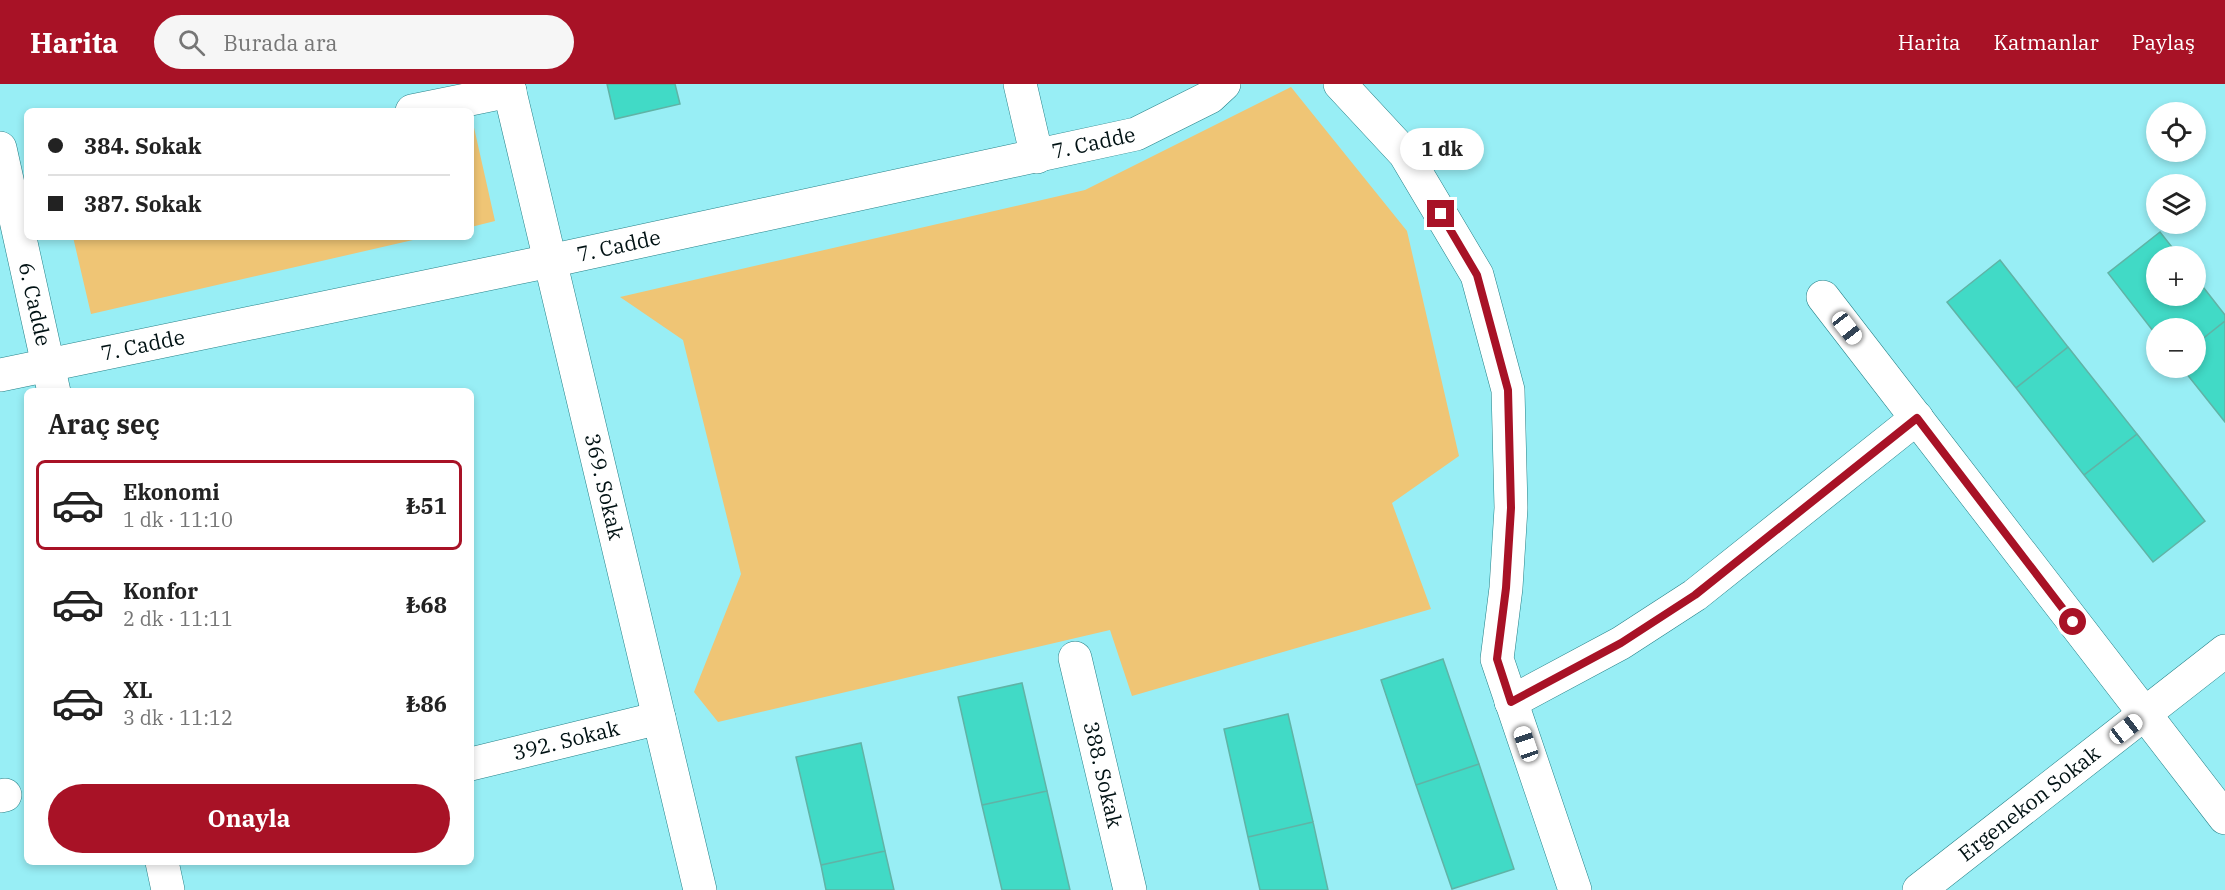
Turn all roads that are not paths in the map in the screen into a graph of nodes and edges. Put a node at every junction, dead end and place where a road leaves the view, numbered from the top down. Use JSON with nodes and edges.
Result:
{"nodes":[{"id":1,"x":1020,"y":84,"type":"edge"},
{"id":2,"x":1224,"y":84,"type":"edge"},
{"id":3,"x":1340,"y":84,"type":"edge"},
{"id":4,"x":509,"y":88,"type":"edge"},
{"id":5,"x":425,"y":108,"type":"edge"},
{"id":6,"x":0,"y":148,"type":"edge"},
{"id":7,"x":1037,"y":157,"type":"junction"},
{"id":8,"x":12,"y":191,"type":"edge"},
{"id":9,"x":550,"y":261,"type":"junction"},
{"id":10,"x":1823,"y":297,"type":"dead end"},
{"id":11,"x":0,"y":375,"type":"edge"},
{"id":12,"x":51,"y":378,"type":"edge"},
{"id":13,"x":1917,"y":418,"type":"junction"},
{"id":14,"x":2225,"y":651,"type":"edge"},
{"id":15,"x":1075,"y":658,"type":"dead end"},
{"id":16,"x":1511,"y":702,"type":"junction"},
{"id":17,"x":2144,"y":714,"type":"junction"},
{"id":18,"x":659,"y":718,"type":"junction"},
{"id":19,"x":474,"y":763,"type":"edge"},
{"id":20,"x":2225,"y":818,"type":"edge"},
{"id":21,"x":163,"y":865,"type":"edge"},
{"id":22,"x":168,"y":890,"type":"edge"},
{"id":23,"x":700,"y":890,"type":"edge"},
{"id":24,"x":1130,"y":890,"type":"edge"},
{"id":25,"x":1575,"y":890,"type":"edge"},
{"id":26,"x":1919,"y":890,"type":"edge"}],
"edges":[{"from":1,"to":7,"type":"street"},
{"from":2,"to":7,"type":"street","name":"7. Cadde"},
{"from":3,"to":16,"type":"street"},
{"from":4,"to":5,"type":"street"},
{"from":4,"to":9,"type":"street","name":"369. Sokak"},
{"from":6,"to":8,"type":"street","name":"6. Cadde"},
{"from":7,"to":9,"type":"street","name":"7. Cadde"},
{"from":8,"to":12,"type":"street","name":"6. Cadde"},
{"from":9,"to":12,"type":"street","name":"7. Cadde"},
{"from":9,"to":18,"type":"street","name":"369. Sokak"},
{"from":10,"to":13,"type":"street"},
{"from":11,"to":12,"type":"street","name":"7. Cadde"},
{"from":13,"to":16,"type":"street"},
{"from":13,"to":17,"type":"street"},
{"from":14,"to":17,"type":"street","name":"Ergenekon Sokak"},
{"from":15,"to":24,"type":"street","name":"388. Sokak"},
{"from":16,"to":25,"type":"street"},
{"from":17,"to":20,"type":"street"},
{"from":17,"to":26,"type":"street","name":"Ergenekon Sokak"},
{"from":18,"to":19,"type":"street","name":"392. Sokak"},
{"from":18,"to":23,"type":"street","name":"369. Sokak"},
{"from":21,"to":22,"type":"street"}]}
